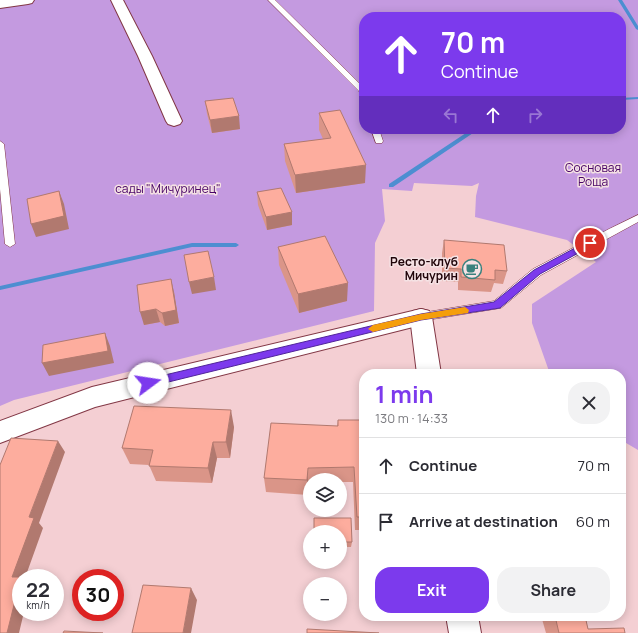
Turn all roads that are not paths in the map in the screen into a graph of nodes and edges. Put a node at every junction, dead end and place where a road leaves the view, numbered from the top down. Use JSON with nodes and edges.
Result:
{"nodes":[{"id":1,"x":28,"y":0,"type":"edge"},
{"id":2,"x":117,"y":0,"type":"edge"},
{"id":3,"x":271,"y":0,"type":"edge"},
{"id":4,"x":0,"y":4,"type":"edge"},
{"id":5,"x":359,"y":87,"type":"edge"},
{"id":6,"x":174,"y":121,"type":"dead end"},
{"id":7,"x":377,"y":134,"type":"edge"},
{"id":8,"x":379,"y":141,"type":"dead end"},
{"id":9,"x":0,"y":144,"type":"edge"},
{"id":10,"x":638,"y":218,"type":"edge"},
{"id":11,"x":10,"y":244,"type":"dead end"},
{"id":12,"x":421,"y":317,"type":"junction"},
{"id":13,"x":428,"y":369,"type":"edge"},
{"id":14,"x":3,"y":437,"type":"edge"},
{"id":15,"x":463,"y":621,"type":"edge"},
{"id":16,"x":465,"y":633,"type":"edge"}],
"edges":[{"from":1,"to":4,"type":"street"},
{"from":2,"to":6,"type":"street"},
{"from":3,"to":5,"type":"lane"},
{"from":7,"to":8,"type":"lane"},
{"from":9,"to":11,"type":"lane"},
{"from":10,"to":12,"type":"lane"},
{"from":12,"to":13,"type":"street"},
{"from":12,"to":14,"type":"street"},
{"from":15,"to":16,"type":"street"}]}
